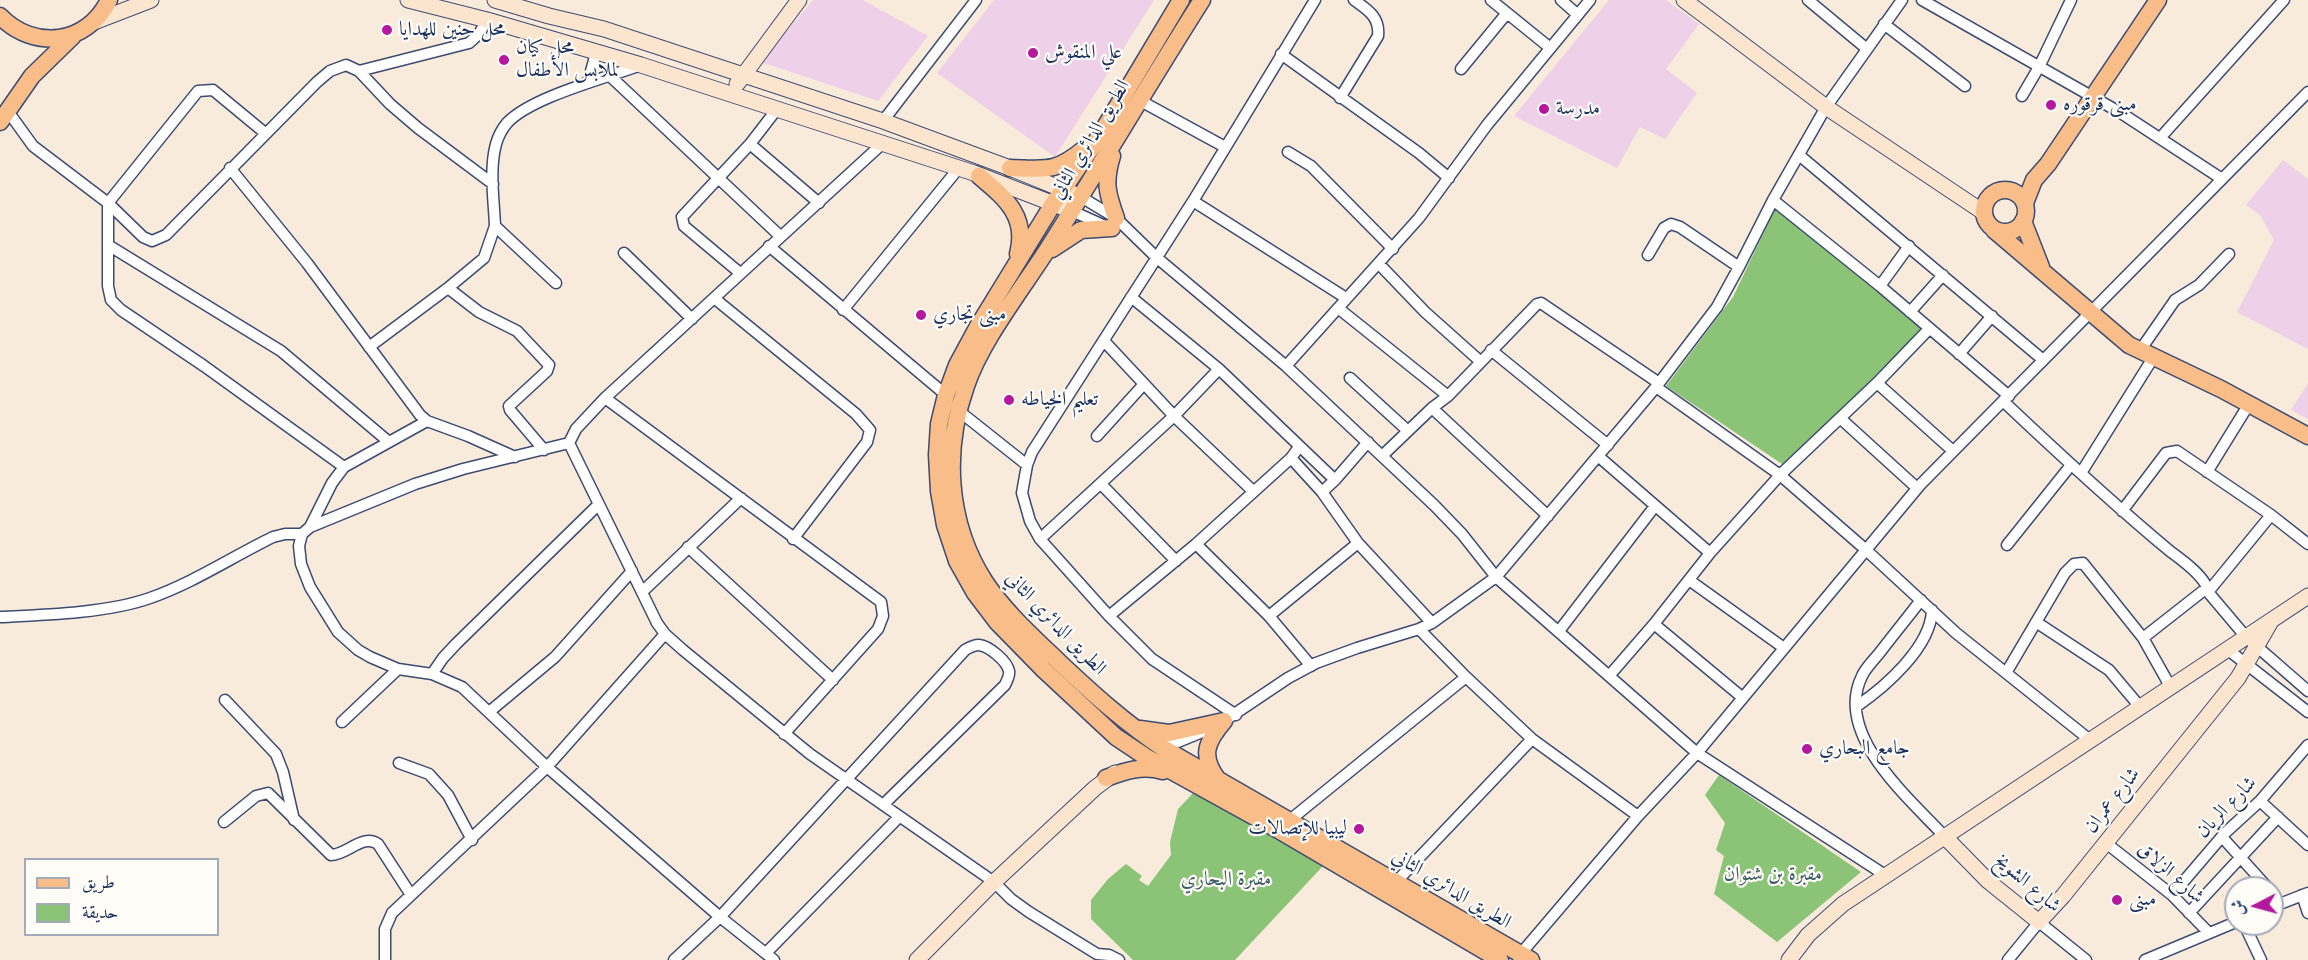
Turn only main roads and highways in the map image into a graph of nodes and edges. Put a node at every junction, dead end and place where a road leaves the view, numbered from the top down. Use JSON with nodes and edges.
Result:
{"nodes":[{"id":1,"x":109,"y":0,"type":"edge"},
{"id":2,"x":1180,"y":0,"type":"edge"},
{"id":3,"x":1202,"y":0,"type":"edge"},
{"id":4,"x":2158,"y":0,"type":"edge"},
{"id":5,"x":0,"y":18,"type":"edge"},
{"id":6,"x":75,"y":34,"type":"junction"},
{"id":7,"x":4,"y":116,"type":"edge"},
{"id":8,"x":1118,"y":135,"type":"junction"},
{"id":9,"x":1099,"y":137,"type":"junction"},
{"id":10,"x":2048,"y":164,"type":"junction"},
{"id":11,"x":1010,"y":168,"type":"road end"},
{"id":12,"x":979,"y":176,"type":"road end"},
{"id":13,"x":1996,"y":191,"type":"junction"},
{"id":14,"x":2025,"y":204,"type":"junction"},
{"id":15,"x":2024,"y":221,"type":"junction"},
{"id":16,"x":1994,"y":230,"type":"junction"},
{"id":17,"x":1044,"y":255,"type":"junction"},
{"id":18,"x":1016,"y":265,"type":"junction"},
{"id":19,"x":2041,"y":268,"type":"junction"},
{"id":20,"x":2308,"y":436,"type":"edge"},
{"id":21,"x":1130,"y":726,"type":"junction"},
{"id":22,"x":1116,"y":737,"type":"junction"},
{"id":23,"x":1182,"y":776,"type":"junction"},
{"id":24,"x":1218,"y":780,"type":"junction"},
{"id":25,"x":1522,"y":958,"type":"edge"},
{"id":26,"x":1500,"y":960,"type":"edge"}],
"edges":[{"from":1,"to":6,"type":"main road"},
{"from":2,"to":9,"type":"main road","name":"الطريق الدائري الثاني"},
{"from":3,"to":8,"type":"main road","name":"الطريق الدائري الثاني"},
{"from":4,"to":10,"type":"main road"},
{"from":5,"to":6,"type":"main road"},
{"from":6,"to":7,"type":"main road"},
{"from":8,"to":17,"type":"main road","name":"الطريق الدائري الثاني"},
{"from":8,"to":17,"type":"main road"},
{"from":9,"to":11,"type":"main road"},
{"from":9,"to":18,"type":"main road","name":"الطريق الدائري الثاني"},
{"from":10,"to":13,"type":"main road"},
{"from":10,"to":14,"type":"main road"},
{"from":12,"to":18,"type":"main road"},
{"from":13,"to":14,"type":"main road"},
{"from":13,"to":16,"type":"main road"},
{"from":14,"to":15,"type":"main road"},
{"from":15,"to":16,"type":"main road"},
{"from":15,"to":19,"type":"main road"},
{"from":16,"to":19,"type":"main road"},
{"from":17,"to":21,"type":"main road","name":"الطريق الدائري الثاني"},
{"from":18,"to":22,"type":"main road","name":"الطريق الدائري الثاني"},
{"from":19,"to":20,"type":"main road"},
{"from":21,"to":24,"type":"main road","name":"الطريق الدائري الثاني"},
{"from":21,"to":24,"type":"main road"},
{"from":22,"to":23,"type":"main road","name":"الطريق الدائري الثاني"},
{"from":22,"to":23,"type":"main road"},
{"from":23,"to":26,"type":"main road","name":"الطريق الدائري الثاني"},
{"from":24,"to":25,"type":"main road","name":"الطريق الدائري الثاني"}]}
